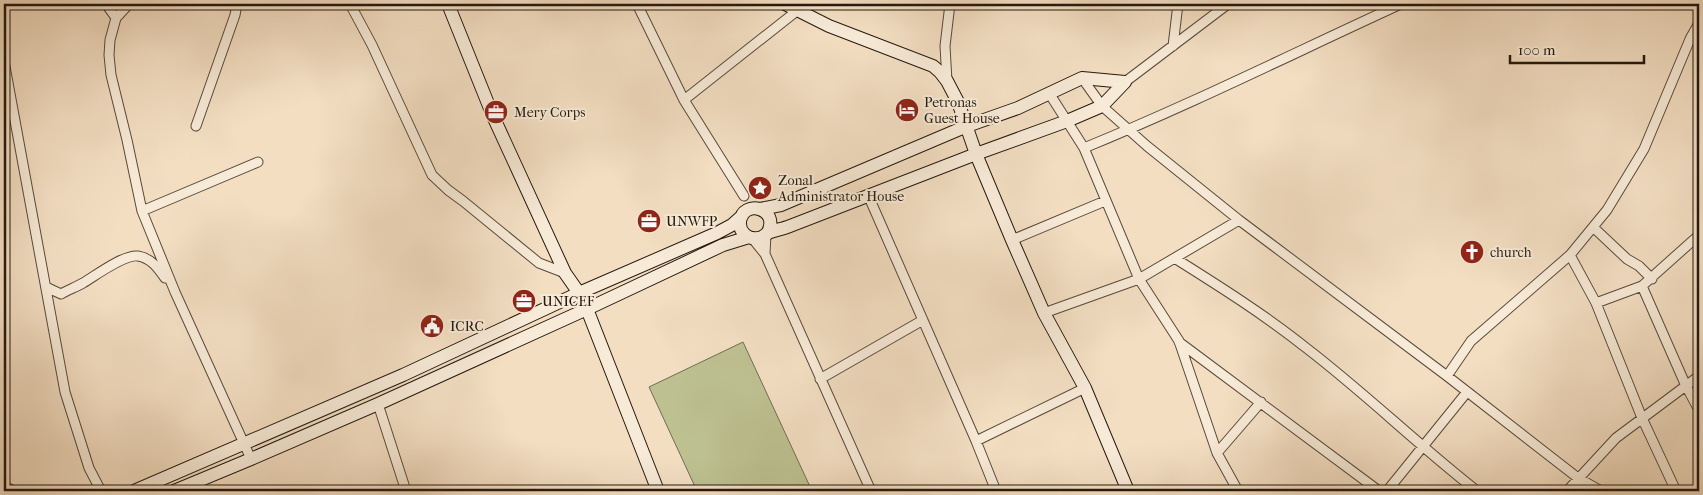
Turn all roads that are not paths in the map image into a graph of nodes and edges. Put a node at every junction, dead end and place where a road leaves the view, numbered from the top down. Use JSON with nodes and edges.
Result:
{"nodes":[{"id":1,"x":106,"y":4,"type":"edge"},
{"id":2,"x":129,"y":4,"type":"edge"},
{"id":3,"x":237,"y":4,"type":"edge"},
{"id":4,"x":350,"y":4,"type":"edge"},
{"id":5,"x":448,"y":4,"type":"edge"},
{"id":6,"x":637,"y":4,"type":"edge"},
{"id":7,"x":785,"y":4,"type":"edge"},
{"id":8,"x":950,"y":4,"type":"edge"},
{"id":9,"x":1178,"y":4,"type":"edge"},
{"id":10,"x":1228,"y":4,"type":"edge"},
{"id":11,"x":1401,"y":4,"type":"edge"},
{"id":12,"x":798,"y":10,"type":"junction"},
{"id":13,"x":116,"y":18,"type":"junction"},
{"id":14,"x":1699,"y":22,"type":"edge"},
{"id":15,"x":1173,"y":46,"type":"junction"},
{"id":16,"x":4,"y":61,"type":"edge"},
{"id":17,"x":1082,"y":78,"type":"junction"},
{"id":18,"x":947,"y":81,"type":"junction"},
{"id":19,"x":1125,"y":82,"type":"junction"},
{"id":20,"x":1049,"y":93,"type":"junction"},
{"id":21,"x":684,"y":100,"type":"junction"},
{"id":22,"x":1102,"y":106,"type":"junction"},
{"id":23,"x":1067,"y":121,"type":"junction"},
{"id":24,"x":196,"y":126,"type":"dead end"},
{"id":25,"x":967,"y":126,"type":"junction"},
{"id":26,"x":1129,"y":130,"type":"junction"},
{"id":27,"x":1084,"y":148,"type":"junction"},
{"id":28,"x":976,"y":154,"type":"junction"},
{"id":29,"x":258,"y":162,"type":"dead end"},
{"id":30,"x":868,"y":195,"type":"junction"},
{"id":31,"x":744,"y":196,"type":"junction"},
{"id":32,"x":1105,"y":201,"type":"junction"},
{"id":33,"x":758,"y":208,"type":"junction"},
{"id":34,"x":142,"y":212,"type":"junction"},
{"id":35,"x":743,"y":215,"type":"junction"},
{"id":36,"x":1239,"y":220,"type":"junction"},
{"id":37,"x":1593,"y":227,"type":"junction"},
{"id":38,"x":766,"y":234,"type":"junction"},
{"id":39,"x":1699,"y":235,"type":"edge"},
{"id":40,"x":751,"y":238,"type":"junction"},
{"id":41,"x":1012,"y":240,"type":"junction"},
{"id":42,"x":765,"y":254,"type":"junction"},
{"id":43,"x":1570,"y":255,"type":"junction"},
{"id":44,"x":1176,"y":259,"type":"junction"},
{"id":45,"x":565,"y":273,"type":"junction"},
{"id":46,"x":1139,"y":278,"type":"junction"},
{"id":47,"x":1652,"y":279,"type":"junction"},
{"id":48,"x":1642,"y":286,"type":"junction"},
{"id":49,"x":46,"y":287,"type":"junction"},
{"id":50,"x":175,"y":292,"type":"junction"},
{"id":51,"x":579,"y":293,"type":"junction"},
{"id":52,"x":1596,"y":303,"type":"junction"},
{"id":53,"x":587,"y":309,"type":"junction"},
{"id":54,"x":1044,"y":313,"type":"junction"},
{"id":55,"x":924,"y":320,"type":"junction"},
{"id":56,"x":516,"y":322,"type":"junction"},
{"id":57,"x":524,"y":338,"type":"junction"},
{"id":58,"x":1179,"y":342,"type":"junction"},
{"id":59,"x":403,"y":375,"type":"junction"},
{"id":60,"x":1447,"y":376,"type":"junction"},
{"id":61,"x":1699,"y":376,"type":"edge"},
{"id":62,"x":820,"y":379,"type":"junction"},
{"id":63,"x":1686,"y":386,"type":"junction"},
{"id":64,"x":1085,"y":388,"type":"junction"},
{"id":65,"x":408,"y":390,"type":"junction"},
{"id":66,"x":1466,"y":392,"type":"junction"},
{"id":67,"x":1261,"y":402,"type":"junction"},
{"id":68,"x":378,"y":404,"type":"junction"},
{"id":69,"x":1699,"y":410,"type":"edge"},
{"id":70,"x":1642,"y":418,"type":"junction"},
{"id":71,"x":976,"y":441,"type":"junction"},
{"id":72,"x":244,"y":443,"type":"junction"},
{"id":73,"x":1422,"y":446,"type":"junction"},
{"id":74,"x":1218,"y":452,"type":"junction"},
{"id":75,"x":251,"y":459,"type":"junction"},
{"id":76,"x":173,"y":474,"type":"junction"},
{"id":77,"x":1578,"y":478,"type":"junction"},
{"id":78,"x":4,"y":486,"type":"edge"},
{"id":79,"x":177,"y":490,"type":"edge"},
{"id":80,"x":14,"y":491,"type":"edge"},
{"id":81,"x":101,"y":491,"type":"edge"},
{"id":82,"x":134,"y":491,"type":"edge"},
{"id":83,"x":406,"y":491,"type":"edge"},
{"id":84,"x":658,"y":491,"type":"edge"},
{"id":85,"x":871,"y":491,"type":"edge"},
{"id":86,"x":996,"y":491,"type":"edge"},
{"id":87,"x":1128,"y":491,"type":"edge"},
{"id":88,"x":1238,"y":491,"type":"edge"},
{"id":89,"x":1378,"y":491,"type":"edge"},
{"id":90,"x":1387,"y":491,"type":"edge"},
{"id":91,"x":1477,"y":491,"type":"edge"},
{"id":92,"x":1567,"y":491,"type":"edge"},
{"id":93,"x":1600,"y":491,"type":"edge"},
{"id":94,"x":1676,"y":491,"type":"edge"}],
"edges":[{"from":1,"to":13,"type":"street"},
{"from":2,"to":13,"type":"street"},
{"from":3,"to":24,"type":"street"},
{"from":4,"to":45,"type":"street"},
{"from":5,"to":45,"type":"street"},
{"from":6,"to":21,"type":"street"},
{"from":7,"to":12,"type":"street"},
{"from":8,"to":18,"type":"street"},
{"from":9,"to":15,"type":"street"},
{"from":10,"to":15,"type":"street"},
{"from":11,"to":26,"type":"street"},
{"from":12,"to":18,"type":"street"},
{"from":12,"to":21,"type":"street"},
{"from":13,"to":34,"type":"street"},
{"from":14,"to":37,"type":"street"},
{"from":15,"to":19,"type":"street"},
{"from":16,"to":49,"type":"street"},
{"from":17,"to":19,"type":"street"},
{"from":17,"to":20,"type":"street"},
{"from":17,"to":22,"type":"street"},
{"from":18,"to":25,"type":"street"},
{"from":19,"to":22,"type":"street"},
{"from":20,"to":23,"type":"street"},
{"from":20,"to":25,"type":"street"},
{"from":21,"to":31,"type":"street"},
{"from":22,"to":23,"type":"street"},
{"from":22,"to":26,"type":"street"},
{"from":23,"to":27,"type":"street"},
{"from":23,"to":28,"type":"street"},
{"from":25,"to":28,"type":"street"},
{"from":25,"to":33,"type":"street"},
{"from":26,"to":27,"type":"street"},
{"from":26,"to":36,"type":"street"},
{"from":27,"to":32,"type":"street"},
{"from":28,"to":30,"type":"street"},
{"from":28,"to":41,"type":"street"},
{"from":29,"to":34,"type":"street"},
{"from":30,"to":38,"type":"street"},
{"from":30,"to":55,"type":"street"},
{"from":31,"to":33,"type":"street"},
{"from":31,"to":35,"type":"street"},
{"from":32,"to":41,"type":"street"},
{"from":32,"to":46,"type":"street"},
{"from":33,"to":35,"type":"street"},
{"from":33,"to":38,"type":"street"},
{"from":34,"to":50,"type":"street"},
{"from":35,"to":40,"type":"street"},
{"from":35,"to":51,"type":"street"},
{"from":36,"to":44,"type":"street"},
{"from":36,"to":60,"type":"street"},
{"from":37,"to":43,"type":"street"},
{"from":37,"to":47,"type":"street"},
{"from":38,"to":40,"type":"street"},
{"from":38,"to":42,"type":"street"},
{"from":39,"to":47,"type":"street"},
{"from":40,"to":42,"type":"street"},
{"from":40,"to":53,"type":"street"},
{"from":41,"to":54,"type":"street"},
{"from":42,"to":62,"type":"street"},
{"from":43,"to":52,"type":"street"},
{"from":43,"to":60,"type":"street"},
{"from":44,"to":46,"type":"street"},
{"from":44,"to":73,"type":"street"},
{"from":45,"to":51,"type":"street"},
{"from":46,"to":54,"type":"street"},
{"from":46,"to":58,"type":"street"},
{"from":47,"to":48,"type":"street"},
{"from":48,"to":52,"type":"street"},
{"from":48,"to":63,"type":"street"},
{"from":49,"to":50,"type":"street"},
{"from":49,"to":81,"type":"street"},
{"from":50,"to":72,"type":"street"},
{"from":51,"to":53,"type":"street"},
{"from":51,"to":56,"type":"street"},
{"from":52,"to":70,"type":"street"},
{"from":53,"to":57,"type":"street"},
{"from":53,"to":84,"type":"street"},
{"from":54,"to":64,"type":"street"},
{"from":55,"to":62,"type":"street"},
{"from":55,"to":71,"type":"street"},
{"from":56,"to":57,"type":"street"},
{"from":56,"to":59,"type":"street"},
{"from":57,"to":65,"type":"street"},
{"from":58,"to":67,"type":"street"},
{"from":58,"to":74,"type":"street"},
{"from":59,"to":65,"type":"street"},
{"from":59,"to":72,"type":"street"},
{"from":60,"to":66,"type":"street"},
{"from":61,"to":63,"type":"street"},
{"from":62,"to":85,"type":"street"},
{"from":63,"to":69,"type":"street"},
{"from":63,"to":70,"type":"street"},
{"from":64,"to":71,"type":"street"},
{"from":64,"to":87,"type":"street"},
{"from":65,"to":68,"type":"street"},
{"from":66,"to":73,"type":"street"},
{"from":66,"to":77,"type":"street"},
{"from":67,"to":74,"type":"street"},
{"from":67,"to":89,"type":"street"},
{"from":68,"to":75,"type":"street"},
{"from":68,"to":83,"type":"street"},
{"from":70,"to":77,"type":"street"},
{"from":70,"to":94,"type":"street"},
{"from":71,"to":86,"type":"street"},
{"from":72,"to":75,"type":"street"},
{"from":72,"to":76,"type":"street"},
{"from":73,"to":90,"type":"street"},
{"from":73,"to":91,"type":"street"},
{"from":74,"to":88,"type":"street"},
{"from":75,"to":79,"type":"street"},
{"from":76,"to":79,"type":"street"},
{"from":76,"to":82,"type":"street"},
{"from":77,"to":92,"type":"street"},
{"from":77,"to":93,"type":"street"},
{"from":78,"to":80,"type":"street"}]}
